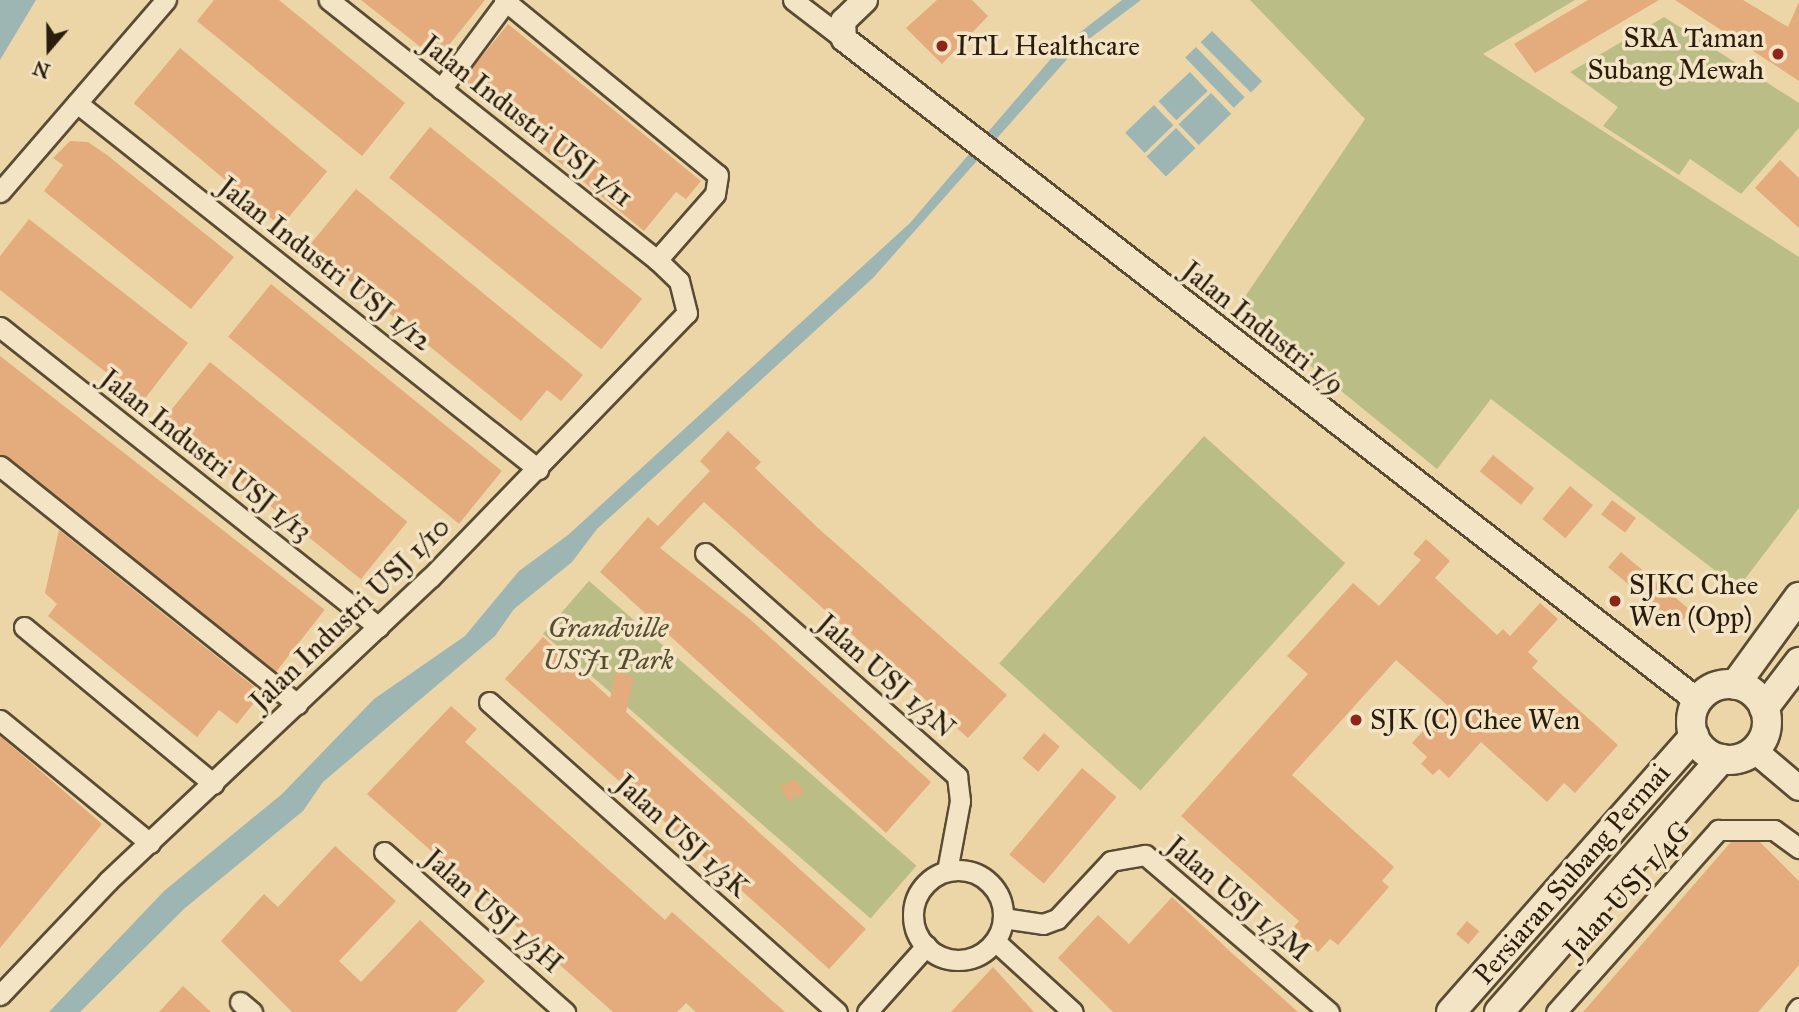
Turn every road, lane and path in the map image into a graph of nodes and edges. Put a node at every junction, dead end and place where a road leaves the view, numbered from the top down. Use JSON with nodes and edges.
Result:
{"nodes":[{"id":1,"x":166,"y":0,"type":"edge"},
{"id":2,"x":329,"y":0,"type":"edge"},
{"id":3,"x":793,"y":0,"type":"edge"},
{"id":4,"x":864,"y":0,"type":"edge"},
{"id":5,"x":506,"y":1,"type":"edge"},
{"id":6,"x":844,"y":39,"type":"junction"},
{"id":7,"x":440,"y":89,"type":"junction"},
{"id":8,"x":77,"y":103,"type":"junction"},
{"id":9,"x":0,"y":192,"type":"edge"},
{"id":10,"x":657,"y":260,"type":"junction"},
{"id":11,"x":0,"y":327,"type":"edge"},
{"id":12,"x":0,"y":466,"type":"edge"},
{"id":13,"x":538,"y":469,"type":"junction"},
{"id":14,"x":705,"y":553,"type":"dead end"},
{"id":15,"x":1799,"y":597,"type":"edge"},
{"id":16,"x":24,"y":626,"type":"dead end"},
{"id":17,"x":378,"y":627,"type":"junction"},
{"id":18,"x":1799,"y":662,"type":"edge"},
{"id":19,"x":1735,"y":685,"type":"junction"},
{"id":20,"x":1698,"y":701,"type":"junction"},
{"id":21,"x":489,"y":702,"type":"dead end"},
{"id":22,"x":297,"y":704,"type":"junction"},
{"id":23,"x":1764,"y":708,"type":"junction"},
{"id":24,"x":0,"y":720,"type":"edge"},
{"id":25,"x":1694,"y":736,"type":"junction"},
{"id":26,"x":1754,"y":750,"type":"junction"},
{"id":27,"x":1721,"y":759,"type":"junction"},
{"id":28,"x":214,"y":783,"type":"junction"},
{"id":29,"x":1799,"y":788,"type":"edge"},
{"id":30,"x":150,"y":843,"type":"junction"},
{"id":31,"x":1794,"y":844,"type":"edge"},
{"id":32,"x":384,"y":852,"type":"dead end"},
{"id":33,"x":947,"y":871,"type":"junction"},
{"id":34,"x":1003,"y":918,"type":"junction"},
{"id":35,"x":995,"y":941,"type":"junction"},
{"id":36,"x":926,"y":946,"type":"junction"},
{"id":37,"x":0,"y":995,"type":"edge"},
{"id":38,"x":1506,"y":1010,"type":"edge"},
{"id":39,"x":565,"y":1012,"type":"edge"},
{"id":40,"x":837,"y":1012,"type":"edge"},
{"id":41,"x":867,"y":1012,"type":"edge"},
{"id":42,"x":1073,"y":1012,"type":"edge"},
{"id":43,"x":1329,"y":1012,"type":"edge"},
{"id":44,"x":1451,"y":1012,"type":"edge"},
{"id":45,"x":1556,"y":1012,"type":"edge"}],
"edges":[{"from":1,"to":8,"type":"street"},
{"from":2,"to":7,"type":"street","name":"Jalan Industri USJ 1/11"},
{"from":3,"to":6,"type":"street","name":"Jalan Industri 1/9"},
{"from":4,"to":6,"type":"street"},
{"from":5,"to":7,"type":"street"},
{"from":5,"to":10,"type":"street"},
{"from":6,"to":20,"type":"street","name":"Jalan Industri 1/9"},
{"from":7,"to":10,"type":"street","name":"Jalan Industri USJ 1/11"},
{"from":8,"to":9,"type":"street"},
{"from":8,"to":13,"type":"street","name":"Jalan Industri USJ 1/12"},
{"from":10,"to":13,"type":"street","name":"Jalan Industri USJ 1/10"},
{"from":11,"to":17,"type":"street","name":"Jalan Industri USJ 1/13"},
{"from":12,"to":22,"type":"street"},
{"from":13,"to":17,"type":"street","name":"Jalan Industri USJ 1/10"},
{"from":14,"to":33,"type":"street","name":"Jalan USJ 1/3N"},
{"from":15,"to":19,"type":"main road"},
{"from":16,"to":28,"type":"street"},
{"from":17,"to":22,"type":"street","name":"Jalan Industri USJ 1/10"},
{"from":18,"to":23,"type":"main road"},
{"from":19,"to":20,"type":"main road"},
{"from":19,"to":23,"type":"main road"},
{"from":20,"to":25,"type":"main road"},
{"from":21,"to":40,"type":"street","name":"Jalan USJ 1/3K"},
{"from":22,"to":28,"type":"street","name":"Jalan Industri USJ 1/10"},
{"from":23,"to":26,"type":"main road"},
{"from":24,"to":30,"type":"street"},
{"from":25,"to":27,"type":"main road"},
{"from":25,"to":44,"type":"main road","name":"Persiaran Subang Permai"},
{"from":26,"to":27,"type":"main road"},
{"from":26,"to":29,"type":"street"},
{"from":27,"to":38,"type":"main road","name":"Persiaran Subang Permai"},
{"from":28,"to":30,"type":"street","name":"Jalan Industri USJ 1/10"},
{"from":30,"to":37,"type":"street","name":"Jalan Industri USJ 1/10"},
{"from":31,"to":45,"type":"street","name":"Jalan USJ 1/4G"},
{"from":32,"to":39,"type":"street","name":"Jalan USJ 1/3H"},
{"from":33,"to":34,"type":"street"},
{"from":33,"to":36,"type":"street"},
{"from":34,"to":35,"type":"street"},
{"from":34,"to":43,"type":"street","name":"Jalan USJ 1/3M"},
{"from":35,"to":36,"type":"street"},
{"from":35,"to":42,"type":"street"},
{"from":36,"to":41,"type":"street"}]}
